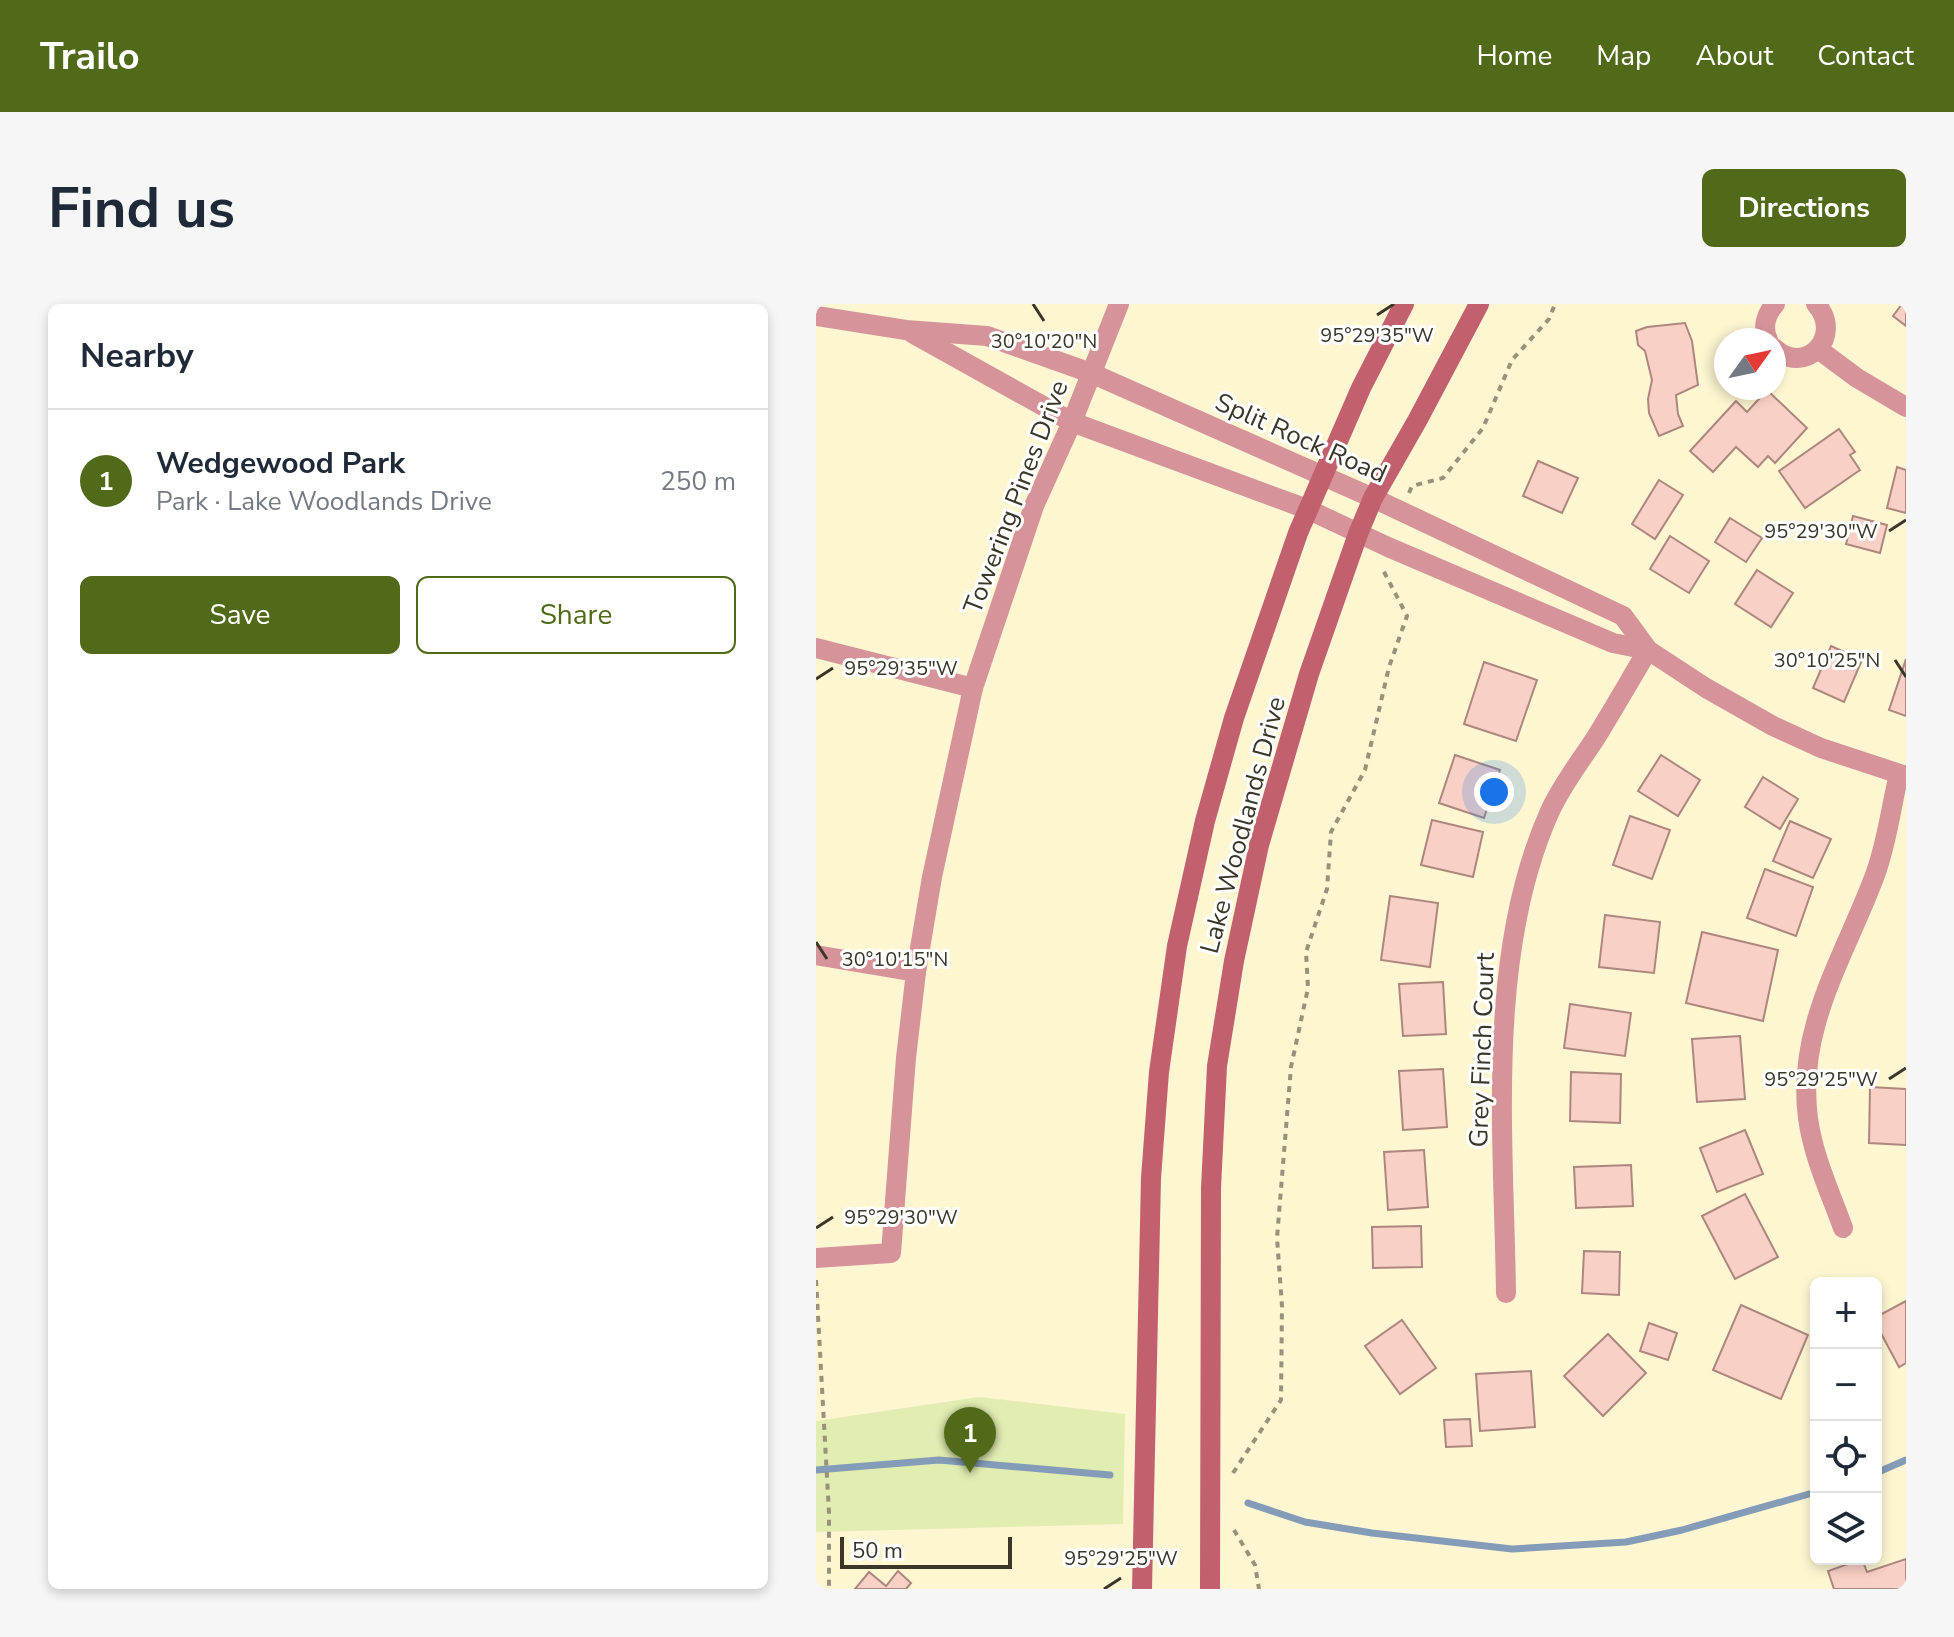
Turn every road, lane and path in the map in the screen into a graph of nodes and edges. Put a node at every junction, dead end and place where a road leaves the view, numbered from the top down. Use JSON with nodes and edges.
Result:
{"nodes":[{"id":1,"x":1119,"y":304,"type":"edge"},
{"id":2,"x":1404,"y":304,"type":"edge"},
{"id":3,"x":1479,"y":304,"type":"edge"},
{"id":4,"x":1555,"y":304,"type":"edge"},
{"id":5,"x":1775,"y":304,"type":"edge"},
{"id":6,"x":1816,"y":304,"type":"edge"},
{"id":7,"x":816,"y":316,"type":"edge"},
{"id":8,"x":1766,"y":328,"type":"edge"},
{"id":9,"x":906,"y":330,"type":"junction"},
{"id":10,"x":1818,"y":349,"type":"junction"},
{"id":11,"x":1786,"y":355,"type":"edge"},
{"id":12,"x":1091,"y":373,"type":"junction"},
{"id":13,"x":1906,"y":407,"type":"edge"},
{"id":14,"x":1072,"y":422,"type":"junction"},
{"id":15,"x":1322,"y":476,"type":"junction"},
{"id":16,"x":1373,"y":498,"type":"junction"},
{"id":17,"x":1307,"y":509,"type":"junction"},
{"id":18,"x":1402,"y":512,"type":"junction"},
{"id":19,"x":1358,"y":534,"type":"junction"},
{"id":20,"x":1388,"y":547,"type":"junction"},
{"id":21,"x":816,"y":648,"type":"edge"},
{"id":22,"x":1648,"y":650,"type":"junction"},
{"id":23,"x":973,"y":688,"type":"junction"},
{"id":24,"x":1902,"y":775,"type":"edge"},
{"id":25,"x":816,"y":955,"type":"edge"},
{"id":26,"x":916,"y":972,"type":"junction"},
{"id":27,"x":1843,"y":1228,"type":"dead end"},
{"id":28,"x":816,"y":1258,"type":"edge"},
{"id":29,"x":816,"y":1277,"type":"edge"},
{"id":30,"x":1506,"y":1293,"type":"dead end"},
{"id":31,"x":1233,"y":1487,"type":"dead end"},
{"id":32,"x":1234,"y":1517,"type":"dead end"},
{"id":33,"x":829,"y":1589,"type":"edge"},
{"id":34,"x":1142,"y":1589,"type":"edge"},
{"id":35,"x":1210,"y":1589,"type":"edge"},
{"id":36,"x":1259,"y":1589,"type":"edge"}],
"edges":[{"from":1,"to":12,"type":"street","name":"Towering Pines Drive"},
{"from":2,"to":15,"type":"main road","name":"Lake Woodlands Drive"},
{"from":3,"to":16,"type":"main road","name":"Lake Woodlands Drive"},
{"from":4,"to":18,"type":"path"},
{"from":5,"to":8,"type":"street"},
{"from":6,"to":10,"type":"street"},
{"from":7,"to":9,"type":"street","name":"Split Rock Road"},
{"from":9,"to":12,"type":"street","name":"Split Rock Road"},
{"from":9,"to":14,"type":"street","name":"Split Rock Road"},
{"from":10,"to":11,"type":"street"},
{"from":10,"to":13,"type":"street"},
{"from":12,"to":14,"type":"street","name":"Towering Pines Drive"},
{"from":12,"to":15,"type":"street","name":"Split Rock Road"},
{"from":14,"to":17,"type":"street","name":"Split Rock Road"},
{"from":14,"to":23,"type":"street","name":"Towering Pines Drive"},
{"from":15,"to":16,"type":"street","name":"Split Rock Road"},
{"from":15,"to":17,"type":"main road","name":"Lake Woodlands Drive"},
{"from":16,"to":18,"type":"street","name":"Split Rock Road"},
{"from":16,"to":19,"type":"main road","name":"Lake Woodlands Drive"},
{"from":17,"to":19,"type":"street","name":"Split Rock Road"},
{"from":17,"to":34,"type":"main road","name":"Lake Woodlands Drive"},
{"from":18,"to":22,"type":"street","name":"Split Rock Road"},
{"from":19,"to":20,"type":"street","name":"Split Rock Road"},
{"from":19,"to":35,"type":"main road","name":"Lake Woodlands Drive"},
{"from":20,"to":22,"type":"street","name":"Split Rock Road"},
{"from":20,"to":31,"type":"path"},
{"from":21,"to":23,"type":"street"},
{"from":22,"to":24,"type":"street","name":"Split Rock Road"},
{"from":22,"to":30,"type":"street","name":"Grey Finch Court"},
{"from":23,"to":26,"type":"street","name":"Towering Pines Drive"},
{"from":24,"to":27,"type":"street"},
{"from":25,"to":26,"type":"street"},
{"from":26,"to":28,"type":"street","name":"Towering Pines Drive"},
{"from":29,"to":33,"type":"path"},
{"from":32,"to":36,"type":"path"}]}
